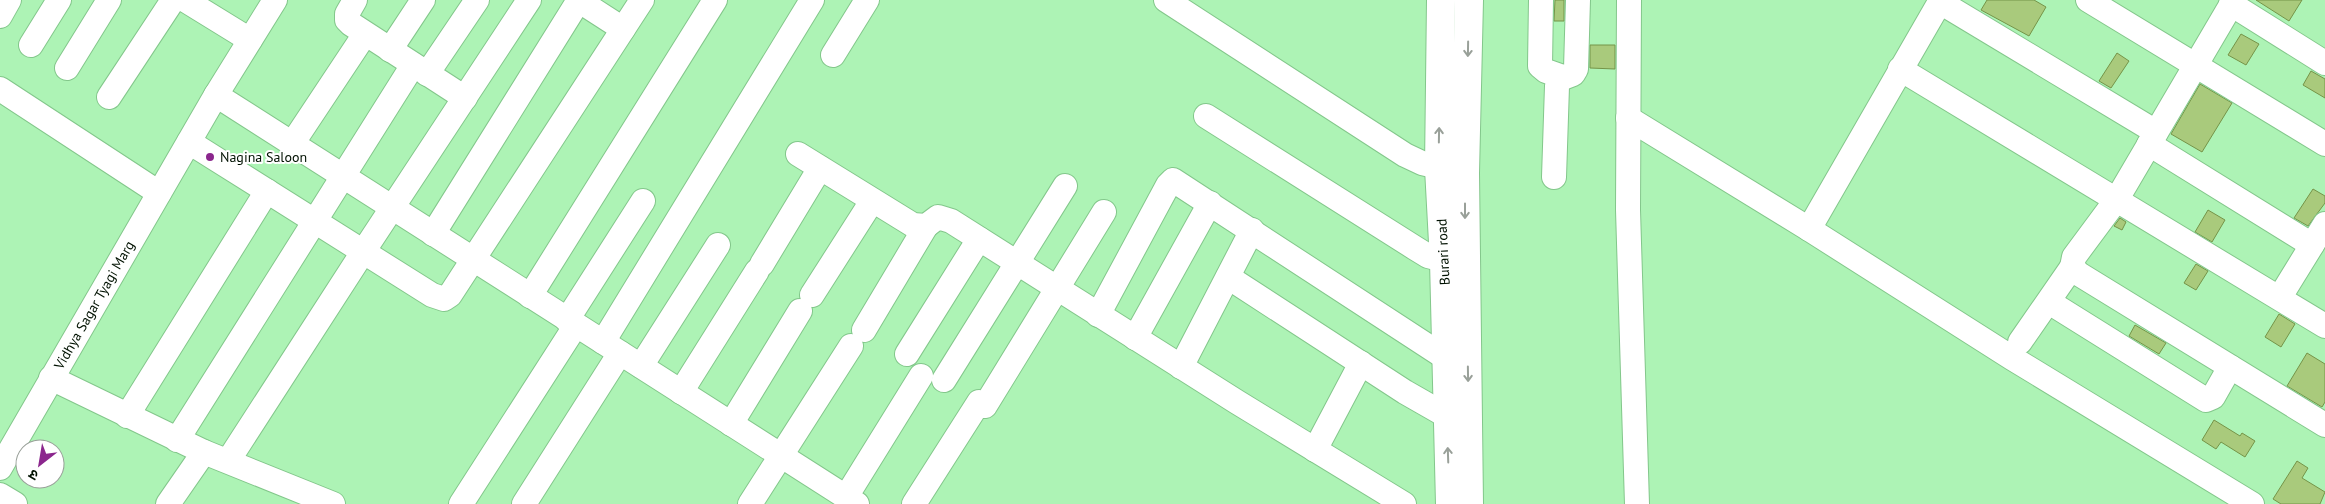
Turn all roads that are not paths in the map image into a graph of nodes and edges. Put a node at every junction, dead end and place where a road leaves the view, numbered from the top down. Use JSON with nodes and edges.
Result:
{"nodes":[{"id":1,"x":10,"y":0,"type":"edge"},
{"id":2,"x":59,"y":0,"type":"edge"},
{"id":3,"x":109,"y":0,"type":"edge"},
{"id":4,"x":172,"y":0,"type":"edge"},
{"id":5,"x":185,"y":0,"type":"edge"},
{"id":6,"x":275,"y":0,"type":"edge"},
{"id":7,"x":355,"y":0,"type":"edge"},
{"id":8,"x":423,"y":0,"type":"edge"},
{"id":9,"x":476,"y":0,"type":"edge"},
{"id":10,"x":529,"y":0,"type":"edge"},
{"id":11,"x":579,"y":0,"type":"edge"},
{"id":12,"x":642,"y":0,"type":"edge"},
{"id":13,"x":715,"y":0,"type":"edge"},
{"id":14,"x":812,"y":0,"type":"edge"},
{"id":15,"x":867,"y":0,"type":"edge"},
{"id":16,"x":1166,"y":0,"type":"edge"},
{"id":17,"x":1441,"y":0,"type":"edge"},
{"id":18,"x":1469,"y":0,"type":"edge"},
{"id":19,"x":1541,"y":0,"type":"edge"},
{"id":20,"x":1578,"y":0,"type":"edge"},
{"id":21,"x":1630,"y":0,"type":"edge"},
{"id":22,"x":2088,"y":0,"type":"edge"},
{"id":23,"x":1940,"y":1,"type":"edge"},
{"id":24,"x":2232,"y":2,"type":"edge"},
{"id":25,"x":603,"y":6,"type":"edge"},
{"id":26,"x":0,"y":16,"type":"edge"},
{"id":27,"x":623,"y":29,"type":"junction"},
{"id":28,"x":365,"y":34,"type":"junction"},
{"id":29,"x":250,"y":40,"type":"junction"},
{"id":30,"x":31,"y":44,"type":"dead end"},
{"id":31,"x":390,"y":50,"type":"junction"},
{"id":32,"x":833,"y":55,"type":"dead end"},
{"id":33,"x":2325,"y":63,"type":"edge"},
{"id":34,"x":2196,"y":64,"type":"junction"},
{"id":35,"x":67,"y":68,"type":"dead end"},
{"id":36,"x":420,"y":69,"type":"junction"},
{"id":37,"x":1900,"y":69,"type":"junction"},
{"id":38,"x":1563,"y":77,"type":"junction"},
{"id":39,"x":0,"y":90,"type":"edge"},
{"id":40,"x":216,"y":95,"type":"junction"},
{"id":41,"x":109,"y":97,"type":"dead end"},
{"id":42,"x":465,"y":98,"type":"junction"},
{"id":43,"x":1206,"y":116,"type":"dead end"},
{"id":44,"x":1628,"y":118,"type":"junction"},
{"id":45,"x":2152,"y":138,"type":"junction"},
{"id":46,"x":189,"y":142,"type":"junction"},
{"id":47,"x":292,"y":144,"type":"junction"},
{"id":48,"x":2325,"y":144,"type":"edge"},
{"id":49,"x":798,"y":154,"type":"dead end"},
{"id":50,"x":820,"y":168,"type":"junction"},
{"id":51,"x":1438,"y":168,"type":"junction"},
{"id":52,"x":1465,"y":173,"type":"junction"},
{"id":53,"x":343,"y":176,"type":"junction"},
{"id":54,"x":1554,"y":177,"type":"dead end"},
{"id":55,"x":1065,"y":186,"type":"dead end"},
{"id":56,"x":267,"y":191,"type":"junction"},
{"id":57,"x":159,"y":193,"type":"junction"},
{"id":58,"x":2117,"y":199,"type":"junction"},
{"id":59,"x":643,"y":201,"type":"dead end"},
{"id":60,"x":872,"y":201,"type":"junction"},
{"id":61,"x":1210,"y":203,"type":"junction"},
{"id":62,"x":393,"y":208,"type":"junction"},
{"id":63,"x":1104,"y":212,"type":"dead end"},
{"id":64,"x":314,"y":221,"type":"junction"},
{"id":65,"x":2325,"y":224,"type":"edge"},
{"id":66,"x":926,"y":226,"type":"junction"},
{"id":67,"x":1809,"y":229,"type":"junction"},
{"id":68,"x":1252,"y":230,"type":"junction"},
{"id":69,"x":432,"y":234,"type":"junction"},
{"id":70,"x":979,"y":239,"type":"junction"},
{"id":71,"x":718,"y":245,"type":"dead end"},
{"id":72,"x":363,"y":252,"type":"junction"},
{"id":73,"x":2315,"y":253,"type":"edge"},
{"id":74,"x":473,"y":260,"type":"junction"},
{"id":75,"x":1017,"y":263,"type":"junction"},
{"id":76,"x":1455,"y":263,"type":"junction"},
{"id":77,"x":2072,"y":266,"type":"junction"},
{"id":78,"x":1228,"y":277,"type":"junction"},
{"id":79,"x":1058,"y":290,"type":"junction"},
{"id":80,"x":530,"y":296,"type":"junction"},
{"id":81,"x":2280,"y":297,"type":"junction"},
{"id":82,"x":2049,"y":302,"type":"junction"},
{"id":83,"x":1098,"y":315,"type":"junction"},
{"id":84,"x":571,"y":323,"type":"junction"},
{"id":85,"x":2325,"y":326,"type":"edge"},
{"id":86,"x":1135,"y":338,"type":"junction"},
{"id":87,"x":2020,"y":342,"type":"dead end"},
{"id":88,"x":612,"y":348,"type":"junction"},
{"id":89,"x":907,"y":354,"type":"dead end"},
{"id":90,"x":1446,"y":358,"type":"junction"},
{"id":91,"x":1361,"y":363,"type":"junction"},
{"id":92,"x":641,"y":366,"type":"junction"},
{"id":93,"x":1181,"y":367,"type":"junction"},
{"id":94,"x":2230,"y":367,"type":"junction"},
{"id":95,"x":921,"y":376,"type":"dead end"},
{"id":96,"x":51,"y":378,"type":"junction"},
{"id":97,"x":944,"y":380,"type":"dead end"},
{"id":98,"x":681,"y":392,"type":"junction"},
{"id":99,"x":127,"y":416,"type":"junction"},
{"id":100,"x":1447,"y":416,"type":"junction"},
{"id":101,"x":731,"y":424,"type":"junction"},
{"id":102,"x":2325,"y":425,"type":"edge"},
{"id":103,"x":177,"y":440,"type":"junction"},
{"id":104,"x":1315,"y":450,"type":"junction"},
{"id":105,"x":204,"y":452,"type":"junction"},
{"id":106,"x":781,"y":455,"type":"junction"},
{"id":107,"x":228,"y":461,"type":"junction"},
{"id":108,"x":0,"y":468,"type":"edge"},
{"id":109,"x":0,"y":495,"type":"edge"},
{"id":110,"x":852,"y":500,"type":"edge"},
{"id":111,"x":16,"y":504,"type":"edge"},
{"id":112,"x":168,"y":504,"type":"edge"},
{"id":113,"x":333,"y":504,"type":"edge"},
{"id":114,"x":461,"y":504,"type":"edge"},
{"id":115,"x":524,"y":504,"type":"edge"},
{"id":116,"x":750,"y":504,"type":"edge"},
{"id":117,"x":914,"y":504,"type":"edge"},
{"id":118,"x":1404,"y":504,"type":"edge"},
{"id":119,"x":1450,"y":504,"type":"edge"},
{"id":120,"x":1469,"y":504,"type":"edge"},
{"id":121,"x":1637,"y":504,"type":"edge"},
{"id":122,"x":2252,"y":504,"type":"edge"}],
"edges":[{"from":1,"to":26,"type":"street"},
{"from":2,"to":30,"type":"street"},
{"from":3,"to":35,"type":"street"},
{"from":4,"to":41,"type":"street"},
{"from":5,"to":29,"type":"street"},
{"from":6,"to":29,"type":"street","name":"Vidhya Sagar Tyagi Marg"},
{"from":7,"to":28,"type":"street"},
{"from":8,"to":31,"type":"street"},
{"from":9,"to":36,"type":"street"},
{"from":10,"to":42,"type":"street"},
{"from":11,"to":25,"type":"street"},
{"from":11,"to":69,"type":"street"},
{"from":12,"to":27,"type":"street"},
{"from":13,"to":80,"type":"street"},
{"from":14,"to":88,"type":"street"},
{"from":15,"to":32,"type":"street"},
{"from":16,"to":51,"type":"street"},
{"from":51,"to":17,"type":"main road","name":"Burari road","one_way":true},
{"from":18,"to":52,"type":"main road","name":"Burari road","one_way":true},
{"from":19,"to":38,"type":"street"},
{"from":20,"to":38,"type":"street"},
{"from":21,"to":44,"type":"street"},
{"from":22,"to":34,"type":"street"},
{"from":23,"to":37,"type":"street"},
{"from":23,"to":45,"type":"street"},
{"from":24,"to":33,"type":"street"},
{"from":24,"to":34,"type":"street"},
{"from":25,"to":27,"type":"street"},
{"from":27,"to":74,"type":"street"},
{"from":28,"to":31,"type":"street"},
{"from":28,"to":47,"type":"street"},
{"from":29,"to":40,"type":"street","name":"Vidhya Sagar Tyagi Marg"},
{"from":31,"to":36,"type":"street"},
{"from":34,"to":45,"type":"street"},
{"from":34,"to":48,"type":"street"},
{"from":36,"to":42,"type":"street"},
{"from":36,"to":53,"type":"street"},
{"from":37,"to":58,"type":"street"},
{"from":37,"to":67,"type":"street"},
{"from":38,"to":54,"type":"street"},
{"from":39,"to":57,"type":"street"},
{"from":40,"to":46,"type":"street","name":"Vidhya Sagar Tyagi Marg"},
{"from":40,"to":47,"type":"street"},
{"from":42,"to":62,"type":"street"},
{"from":43,"to":76,"type":"street"},
{"from":44,"to":67,"type":"street"},
{"from":44,"to":121,"type":"street"},
{"from":45,"to":58,"type":"street"},
{"from":45,"to":73,"type":"street"},
{"from":46,"to":56,"type":"street"},
{"from":46,"to":57,"type":"street","name":"Vidhya Sagar Tyagi Marg"},
{"from":47,"to":53,"type":"street"},
{"from":49,"to":50,"type":"street"},
{"from":50,"to":60,"type":"street"},
{"from":50,"to":98,"type":"street"},
{"from":51,"to":52,"type":"street"},
{"from":51,"to":76,"type":"main road","name":"Burari road"},
{"from":52,"to":76,"type":"main road","name":"Burari road","one_way":true},
{"from":53,"to":62,"type":"street"},
{"from":53,"to":64,"type":"street"},
{"from":55,"to":75,"type":"street"},
{"from":56,"to":64,"type":"street"},
{"from":56,"to":99,"type":"street"},
{"from":57,"to":96,"type":"street","name":"Vidhya Sagar Tyagi Marg"},
{"from":58,"to":77,"type":"street"},
{"from":58,"to":81,"type":"street"},
{"from":59,"to":84,"type":"street"},
{"from":60,"to":66,"type":"street"},
{"from":60,"to":101,"type":"street"},
{"from":61,"to":68,"type":"street"},
{"from":61,"to":83,"type":"street"},
{"from":61,"to":86,"type":"street"},
{"from":62,"to":69,"type":"street"},
{"from":62,"to":72,"type":"street"},
{"from":63,"to":79,"type":"street"},
{"from":64,"to":72,"type":"street"},
{"from":64,"to":103,"type":"street"},
{"from":65,"to":73,"type":"street"},
{"from":66,"to":70,"type":"street"},
{"from":66,"to":106,"type":"street"},
{"from":67,"to":122,"type":"street"},
{"from":68,"to":78,"type":"street"},
{"from":68,"to":90,"type":"street"},
{"from":69,"to":74,"type":"street"},
{"from":70,"to":75,"type":"street"},
{"from":70,"to":89,"type":"street"},
{"from":71,"to":92,"type":"street"},
{"from":72,"to":74,"type":"street"},
{"from":72,"to":107,"type":"street"},
{"from":73,"to":81,"type":"street"},
{"from":74,"to":80,"type":"street"},
{"from":75,"to":79,"type":"street"},
{"from":75,"to":97,"type":"street"},
{"from":76,"to":90,"type":"main road","name":"Burari road"},
{"from":76,"to":120,"type":"main road","name":"Burari road","one_way":true},
{"from":77,"to":82,"type":"street"},
{"from":77,"to":94,"type":"street"},
{"from":78,"to":91,"type":"street"},
{"from":78,"to":93,"type":"street"},
{"from":79,"to":83,"type":"street"},
{"from":79,"to":117,"type":"street"},
{"from":80,"to":84,"type":"street"},
{"from":81,"to":85,"type":"street"},
{"from":82,"to":87,"type":"street"},
{"from":82,"to":94,"type":"street"},
{"from":83,"to":86,"type":"street"},
{"from":84,"to":88,"type":"street"},
{"from":84,"to":114,"type":"street"},
{"from":86,"to":93,"type":"street"},
{"from":88,"to":92,"type":"street"},
{"from":88,"to":115,"type":"street"},
{"from":90,"to":100,"type":"main road","name":"Burari road"},
{"from":91,"to":100,"type":"street"},
{"from":91,"to":104,"type":"street"},
{"from":92,"to":98,"type":"street"},
{"from":93,"to":104,"type":"street"},
{"from":94,"to":102,"type":"street"},
{"from":95,"to":110,"type":"street"},
{"from":96,"to":99,"type":"street"},
{"from":96,"to":108,"type":"street","name":"Vidhya Sagar Tyagi Marg"},
{"from":98,"to":101,"type":"street"},
{"from":99,"to":103,"type":"street"},
{"from":119,"to":100,"type":"main road","name":"Burari road","one_way":true},
{"from":101,"to":106,"type":"street"},
{"from":103,"to":105,"type":"street"},
{"from":104,"to":118,"type":"street"},
{"from":105,"to":107,"type":"street"},
{"from":105,"to":112,"type":"street"},
{"from":106,"to":110,"type":"street"},
{"from":106,"to":116,"type":"street"},
{"from":107,"to":113,"type":"street"},
{"from":109,"to":111,"type":"street"}]}
